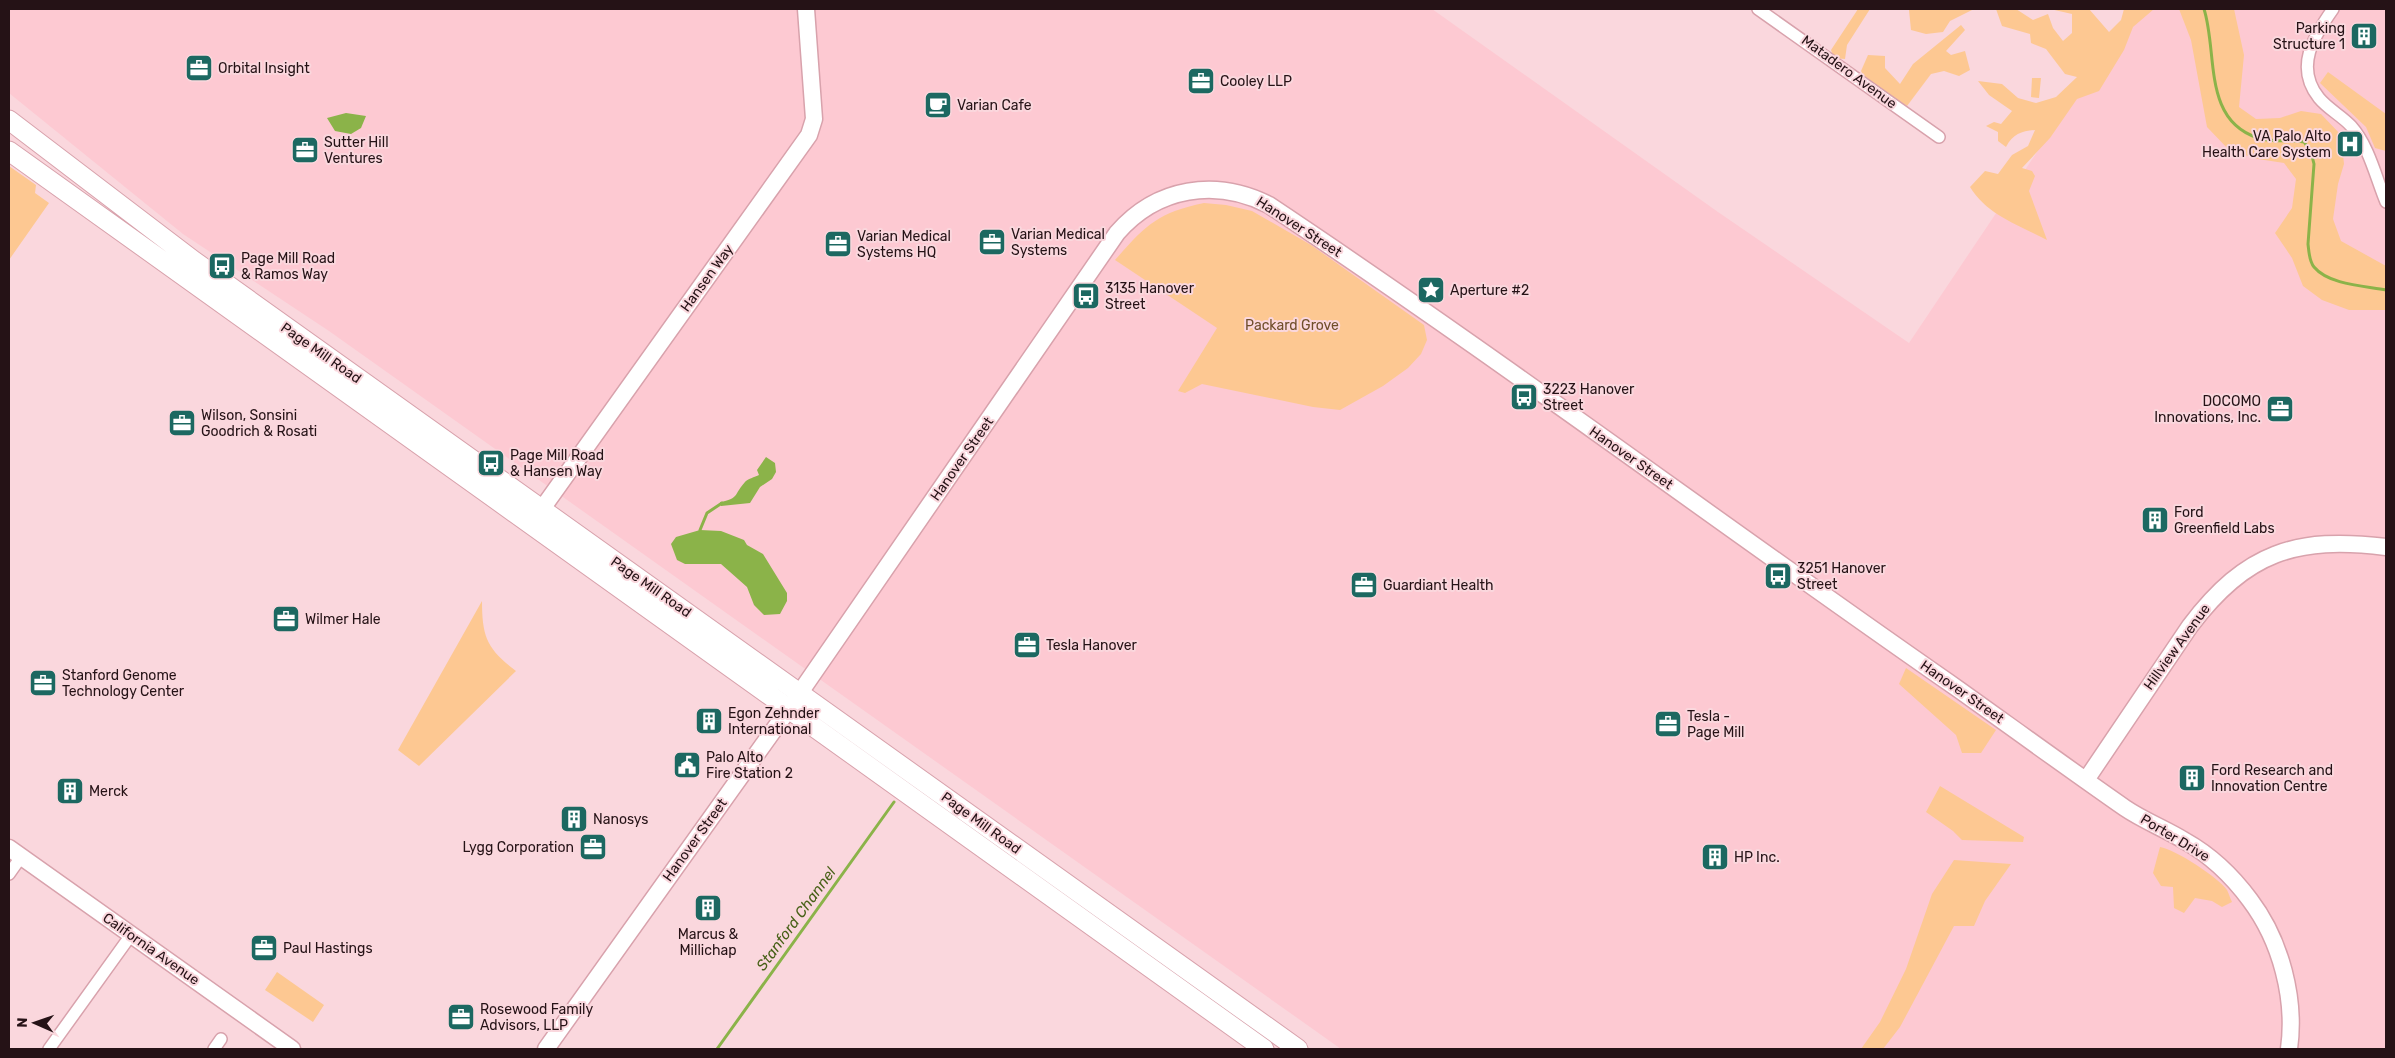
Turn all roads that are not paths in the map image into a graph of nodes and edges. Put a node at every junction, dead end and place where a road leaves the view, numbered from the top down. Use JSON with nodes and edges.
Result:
{"nodes":[{"id":1,"x":806,"y":9,"type":"edge"},
{"id":2,"x":1758,"y":9,"type":"edge"},
{"id":3,"x":2333,"y":9,"type":"edge"},
{"id":4,"x":9,"y":120,"type":"edge"},
{"id":5,"x":1939,"y":137,"type":"dead end"},
{"id":6,"x":9,"y":151,"type":"edge"},
{"id":7,"x":2386,"y":202,"type":"edge"},
{"id":8,"x":536,"y":517,"type":"junction"},
{"id":9,"x":2386,"y":547,"type":"edge"},
{"id":10,"x":800,"y":693,"type":"junction"},
{"id":11,"x":788,"y":710,"type":"junction"},
{"id":12,"x":2086,"y":780,"type":"junction"},
{"id":13,"x":15,"y":852,"type":"edge"},
{"id":14,"x":9,"y":874,"type":"edge"},
{"id":15,"x":132,"y":935,"type":"junction"},
{"id":16,"x":1220,"y":994,"type":"junction"},
{"id":17,"x":1191,"y":997,"type":"junction"},
{"id":18,"x":221,"y":1039,"type":"dead end"},
{"id":19,"x":49,"y":1049,"type":"edge"},
{"id":20,"x":214,"y":1049,"type":"edge"},
{"id":21,"x":292,"y":1049,"type":"edge"},
{"id":22,"x":546,"y":1049,"type":"edge"},
{"id":23,"x":1264,"y":1049,"type":"edge"},
{"id":24,"x":1298,"y":1049,"type":"edge"},
{"id":25,"x":2289,"y":1049,"type":"edge"}],
"edges":[{"from":1,"to":8,"type":"street","name":"Hansen Way"},
{"from":2,"to":5,"type":"street","name":"Matadero Avenue"},
{"from":3,"to":7,"type":"street"},
{"from":4,"to":8,"type":"main road","name":"Page Mill Road"},
{"from":6,"to":8,"type":"main road","name":"Page Mill Road"},
{"from":8,"to":10,"type":"main road","name":"Page Mill Road"},
{"from":8,"to":11,"type":"main road","name":"Page Mill Road"},
{"from":9,"to":12,"type":"street","name":"Hillview Avenue"},
{"from":10,"to":11,"type":"street","name":"Hanover Street"},
{"from":10,"to":12,"type":"street","name":"Hanover Street"},
{"from":10,"to":16,"type":"main road","name":"Page Mill Road"},
{"from":11,"to":17,"type":"main road","name":"Page Mill Road"},
{"from":11,"to":22,"type":"street","name":"Hanover Street"},
{"from":12,"to":25,"type":"street","name":"Porter Drive"},
{"from":13,"to":14,"type":"street"},
{"from":13,"to":15,"type":"street","name":"California Avenue"},
{"from":15,"to":19,"type":"street"},
{"from":15,"to":21,"type":"street","name":"California Avenue"},
{"from":16,"to":17,"type":"main road"},
{"from":16,"to":24,"type":"main road","name":"Page Mill Road"},
{"from":17,"to":23,"type":"main road","name":"Page Mill Road"},
{"from":18,"to":20,"type":"street"}]}
